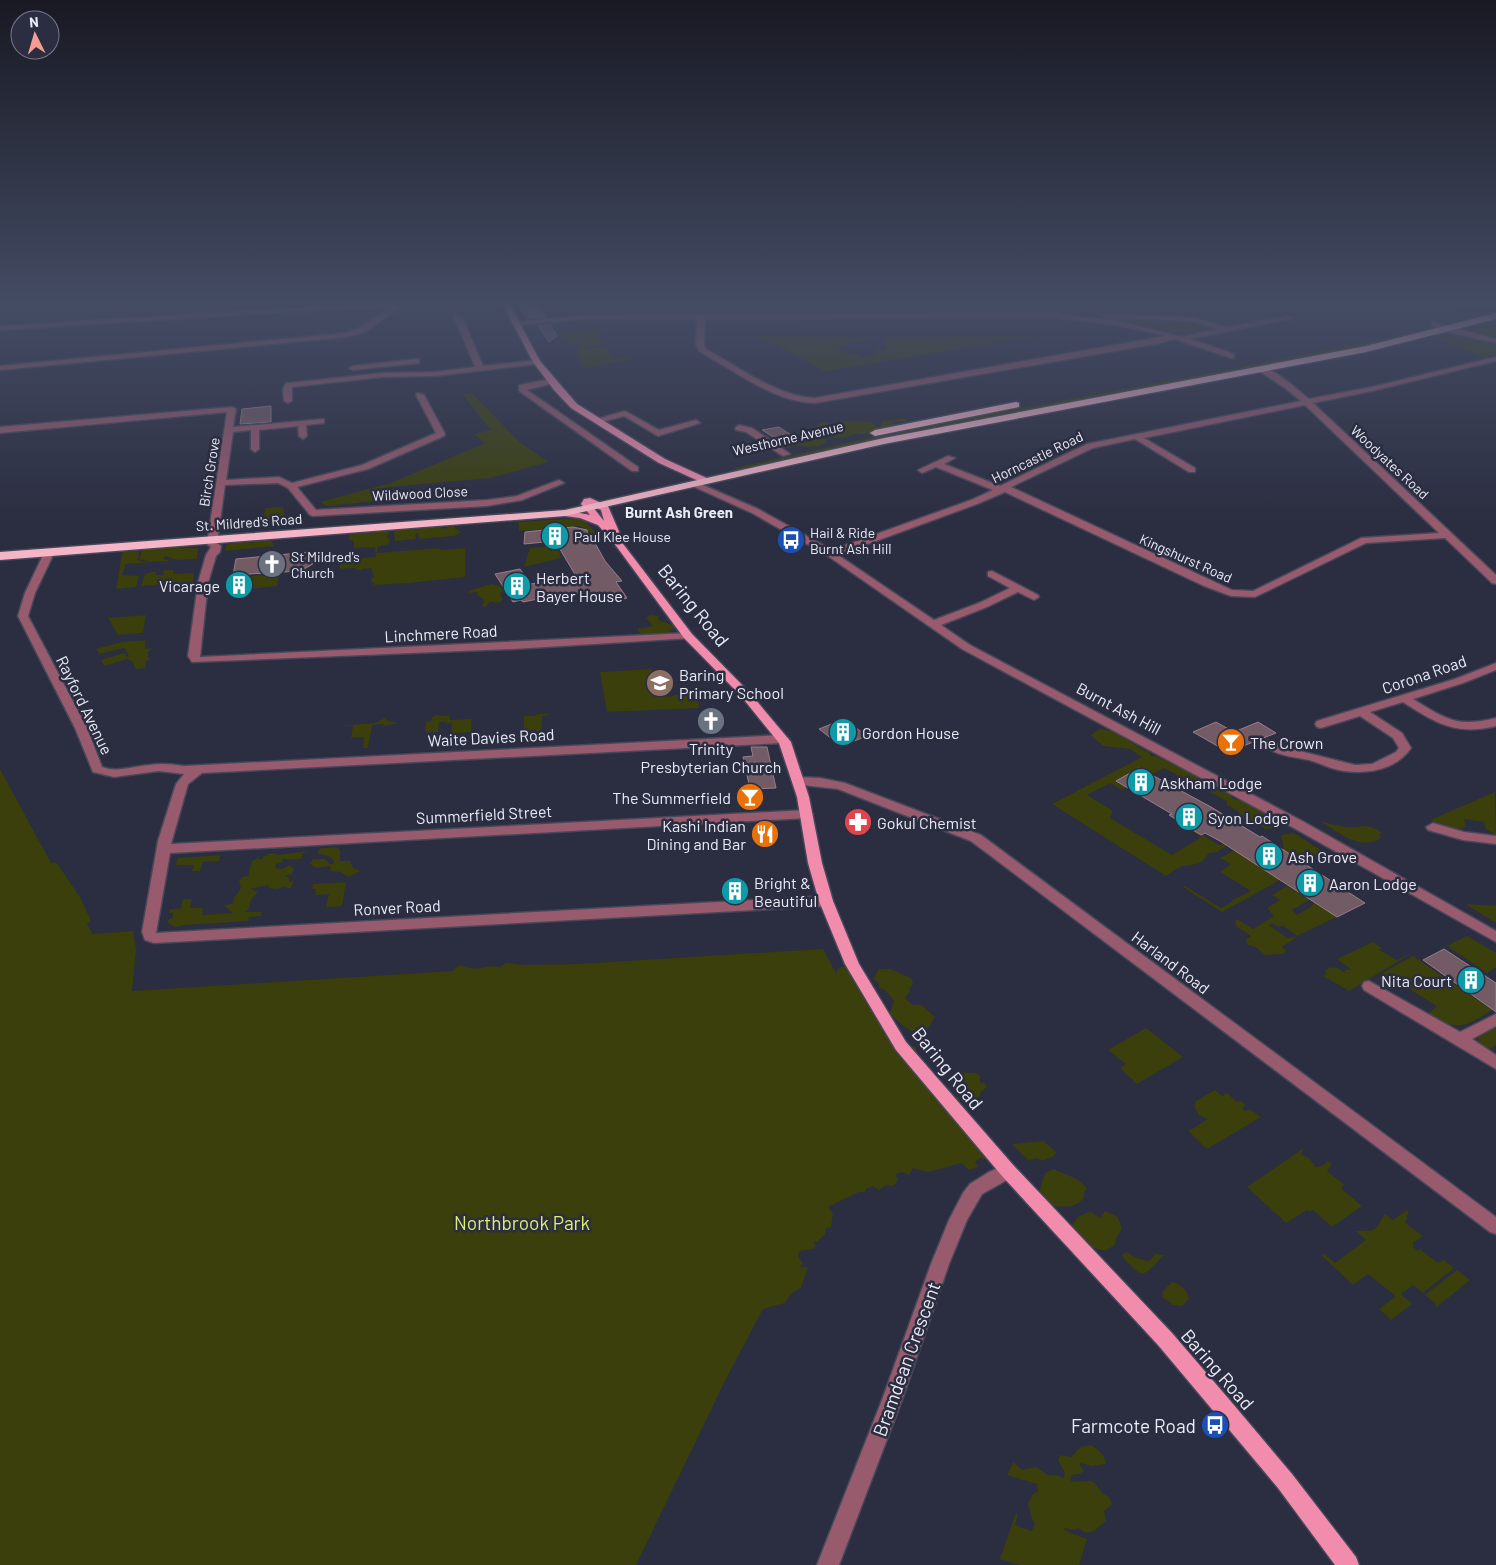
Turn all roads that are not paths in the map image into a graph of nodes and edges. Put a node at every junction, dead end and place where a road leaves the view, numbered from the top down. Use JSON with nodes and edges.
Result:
{"nodes":[{"id":1,"x":336,"y":378,"type":"edge"},
{"id":2,"x":548,"y":378,"type":"edge"},
{"id":3,"x":756,"y":378,"type":"edge"},
{"id":4,"x":948,"y":378,"type":"edge"},
{"id":5,"x":1164,"y":378,"type":"edge"},
{"id":6,"x":1219,"y":378,"type":"edge"},
{"id":7,"x":1275,"y":378,"type":"edge"},
{"id":8,"x":1415,"y":378,"type":"edge"},
{"id":9,"x":551,"y":382,"type":"junction"},
{"id":10,"x":420,"y":395,"type":"dead end"},
{"id":11,"x":288,"y":401,"type":"dead end"},
{"id":12,"x":1308,"y":403,"type":"junction"},
{"id":13,"x":598,"y":420,"type":"junction"},
{"id":14,"x":321,"y":421,"type":"dead end"},
{"id":15,"x":302,"y":423,"type":"junction"},
{"id":16,"x":696,"y":423,"type":"dead end"},
{"id":17,"x":255,"y":428,"type":"junction"},
{"id":18,"x":739,"y":428,"type":"dead end"},
{"id":19,"x":0,"y":430,"type":"edge"},
{"id":20,"x":230,"y":430,"type":"junction"},
{"id":21,"x":303,"y":436,"type":"dead end"},
{"id":22,"x":1137,"y":437,"type":"junction"},
{"id":23,"x":255,"y":449,"type":"dead end"},
{"id":24,"x":786,"y":454,"type":"junction"},
{"id":25,"x":951,"y":458,"type":"dead end"},
{"id":26,"x":936,"y":464,"type":"junction"},
{"id":27,"x":635,"y":469,"type":"dead end"},
{"id":28,"x":922,"y":470,"type":"dead end"},
{"id":29,"x":1192,"y":470,"type":"dead end"},
{"id":30,"x":690,"y":479,"type":"junction"},
{"id":31,"x":706,"y":481,"type":"junction"},
{"id":32,"x":220,"y":483,"type":"junction"},
{"id":33,"x":559,"y":483,"type":"dead end"},
{"id":34,"x":291,"y":486,"type":"junction"},
{"id":35,"x":1004,"y":489,"type":"junction"},
{"id":36,"x":732,"y":500,"type":"junction"},
{"id":37,"x":588,"y":503,"type":"junction"},
{"id":38,"x":602,"y":505,"type":"junction"},
{"id":39,"x":565,"y":513,"type":"junction"},
{"id":40,"x":500,"y":517,"type":"junction"},
{"id":41,"x":601,"y":524,"type":"junction"},
{"id":42,"x":1447,"y":535,"type":"junction"},
{"id":43,"x":613,"y":538,"type":"junction"},
{"id":44,"x":213,"y":540,"type":"junction"},
{"id":45,"x":831,"y":554,"type":"junction"},
{"id":46,"x":0,"y":556,"type":"edge"},
{"id":47,"x":47,"y":559,"type":"junction"},
{"id":48,"x":992,"y":574,"type":"dead end"},
{"id":49,"x":1496,"y":581,"type":"edge"},
{"id":50,"x":1018,"y":588,"type":"junction"},
{"id":51,"x":1034,"y":597,"type":"dead end"},
{"id":52,"x":932,"y":625,"type":"junction"},
{"id":53,"x":688,"y":636,"type":"junction"},
{"id":54,"x":194,"y":659,"type":"joint"},
{"id":55,"x":1496,"y":666,"type":"edge"},
{"id":56,"x":1404,"y":698,"type":"junction"},
{"id":57,"x":1362,"y":712,"type":"junction"},
{"id":58,"x":1496,"y":722,"type":"edge"},
{"id":59,"x":1321,"y":724,"type":"dead end"},
{"id":60,"x":783,"y":738,"type":"junction"},
{"id":61,"x":1268,"y":744,"type":"dead end"},
{"id":62,"x":199,"y":769,"type":"junction"},
{"id":63,"x":798,"y":781,"type":"junction"},
{"id":64,"x":807,"y":814,"type":"junction"},
{"id":65,"x":1433,"y":827,"type":"dead end"},
{"id":66,"x":1496,"y":840,"type":"edge"},
{"id":67,"x":163,"y":849,"type":"junction"},
{"id":68,"x":826,"y":900,"type":"junction"},
{"id":69,"x":1496,"y":937,"type":"edge"},
{"id":70,"x":1369,"y":986,"type":"dead end"},
{"id":71,"x":1496,"y":1018,"type":"edge"},
{"id":72,"x":1460,"y":1039,"type":"junction"},
{"id":73,"x":1496,"y":1063,"type":"edge"},
{"id":74,"x":1008,"y":1171,"type":"junction"},
{"id":75,"x":1496,"y":1226,"type":"edge"},
{"id":76,"x":828,"y":1565,"type":"edge"},
{"id":77,"x":1348,"y":1565,"type":"edge"}],
"edges":[{"from":1,"to":11,"type":"street"},
{"from":2,"to":9,"type":"main road","name":"Burnt Ash Hill"},
{"from":3,"to":4,"type":"street"},
{"from":5,"to":24,"type":"highway","name":"Westhorne Avenue"},
{"from":6,"to":31,"type":"highway","name":"Westhorne Avenue"},
{"from":7,"to":12,"type":"street","name":"Woodyates Road"},
{"from":8,"to":12,"type":"street","name":"Horncastle Road"},
{"from":9,"to":13,"type":"main road","name":"Burnt Ash Hill"},
{"from":9,"to":27,"type":"street"},
{"from":10,"to":34,"type":"street"},
{"from":12,"to":22,"type":"street","name":"Horncastle Road"},
{"from":12,"to":42,"type":"street","name":"Woodyates Road"},
{"from":13,"to":16,"type":"street"},
{"from":13,"to":30,"type":"main road","name":"Burnt Ash Hill"},
{"from":14,"to":15,"type":"street"},
{"from":15,"to":17,"type":"street"},
{"from":15,"to":21,"type":"street"},
{"from":17,"to":20,"type":"street"},
{"from":17,"to":23,"type":"street"},
{"from":18,"to":24,"type":"street"},
{"from":19,"to":20,"type":"street","name":"Birch Grove"},
{"from":20,"to":32,"type":"street","name":"Birch Grove"},
{"from":22,"to":29,"type":"street"},
{"from":22,"to":35,"type":"street","name":"Horncastle Road"},
{"from":24,"to":30,"type":"highway","name":"Westhorne Avenue"},
{"from":25,"to":26,"type":"street"},
{"from":26,"to":28,"type":"street"},
{"from":26,"to":35,"type":"street","name":"Kingshurst Road"},
{"from":30,"to":31,"type":"highway","name":"Westhorne Avenue"},
{"from":30,"to":36,"type":"street","name":"Burnt Ash Hill"},
{"from":30,"to":37,"type":"highway","name":"Westhorne Avenue"},
{"from":30,"to":38,"type":"highway","name":"Westhorne Avenue"},
{"from":31,"to":36,"type":"street","name":"Burnt Ash Hill"},
{"from":32,"to":34,"type":"street"},
{"from":32,"to":44,"type":"street","name":"Birch Grove"},
{"from":33,"to":34,"type":"street","name":"Wildwood Close"},
{"from":35,"to":42,"type":"street","name":"Kingshurst Road"},
{"from":35,"to":45,"type":"street","name":"Horncastle Road"},
{"from":36,"to":45,"type":"street","name":"Burnt Ash Hill"},
{"from":37,"to":38,"type":"highway","name":"Westhorne Avenue"},
{"from":37,"to":39,"type":"highway","name":"St. Mildred's Road"},
{"from":37,"to":40,"type":"highway","name":"St. Mildred's Road"},
{"from":37,"to":41,"type":"main road","name":"Baring Road"},
{"from":38,"to":43,"type":"main road","name":"Baring Road"},
{"from":39,"to":40,"type":"highway","name":"St. Mildred's Road"},
{"from":39,"to":41,"type":"main road"},
{"from":40,"to":44,"type":"highway","name":"St. Mildred's Road"},
{"from":41,"to":43,"type":"main road","name":"Baring Road"},
{"from":42,"to":49,"type":"street","name":"Woodyates Road"},
{"from":43,"to":53,"type":"main road","name":"Baring Road"},
{"from":44,"to":47,"type":"highway","name":"St. Mildred's Road"},
{"from":44,"to":54,"type":"street","name":"Birch Grove"},
{"from":45,"to":52,"type":"street","name":"Burnt Ash Hill"},
{"from":46,"to":47,"type":"highway","name":"St. Mildred's Road"},
{"from":47,"to":62,"type":"street","name":"Rayford Avenue"},
{"from":48,"to":50,"type":"street"},
{"from":50,"to":51,"type":"street"},
{"from":50,"to":52,"type":"street"},
{"from":52,"to":69,"type":"street","name":"Burnt Ash Hill"},
{"from":53,"to":54,"type":"street","name":"Linchmere Road"},
{"from":53,"to":60,"type":"main road","name":"Baring Road"},
{"from":55,"to":56,"type":"street","name":"Corona Road"},
{"from":56,"to":57,"type":"street","name":"Corona Road"},
{"from":56,"to":58,"type":"street"},
{"from":57,"to":59,"type":"street","name":"Corona Road"},
{"from":57,"to":61,"type":"street","name":"Corona Road"},
{"from":60,"to":62,"type":"street","name":"Waite Davies Road"},
{"from":60,"to":63,"type":"main road","name":"Baring Road"},
{"from":62,"to":67,"type":"street","name":"Ronver Road"},
{"from":63,"to":64,"type":"main road","name":"Baring Road"},
{"from":63,"to":75,"type":"street","name":"Harland Road"},
{"from":64,"to":67,"type":"street","name":"Summerfield Street"},
{"from":64,"to":68,"type":"main road","name":"Baring Road"},
{"from":65,"to":66,"type":"street"},
{"from":67,"to":68,"type":"street","name":"Ronver Road"},
{"from":68,"to":74,"type":"main road","name":"Baring Road"},
{"from":70,"to":72,"type":"street"},
{"from":71,"to":72,"type":"street"},
{"from":72,"to":73,"type":"street"},
{"from":74,"to":76,"type":"street","name":"Bramdean Crescent"},
{"from":74,"to":77,"type":"main road","name":"Baring Road"}]}
